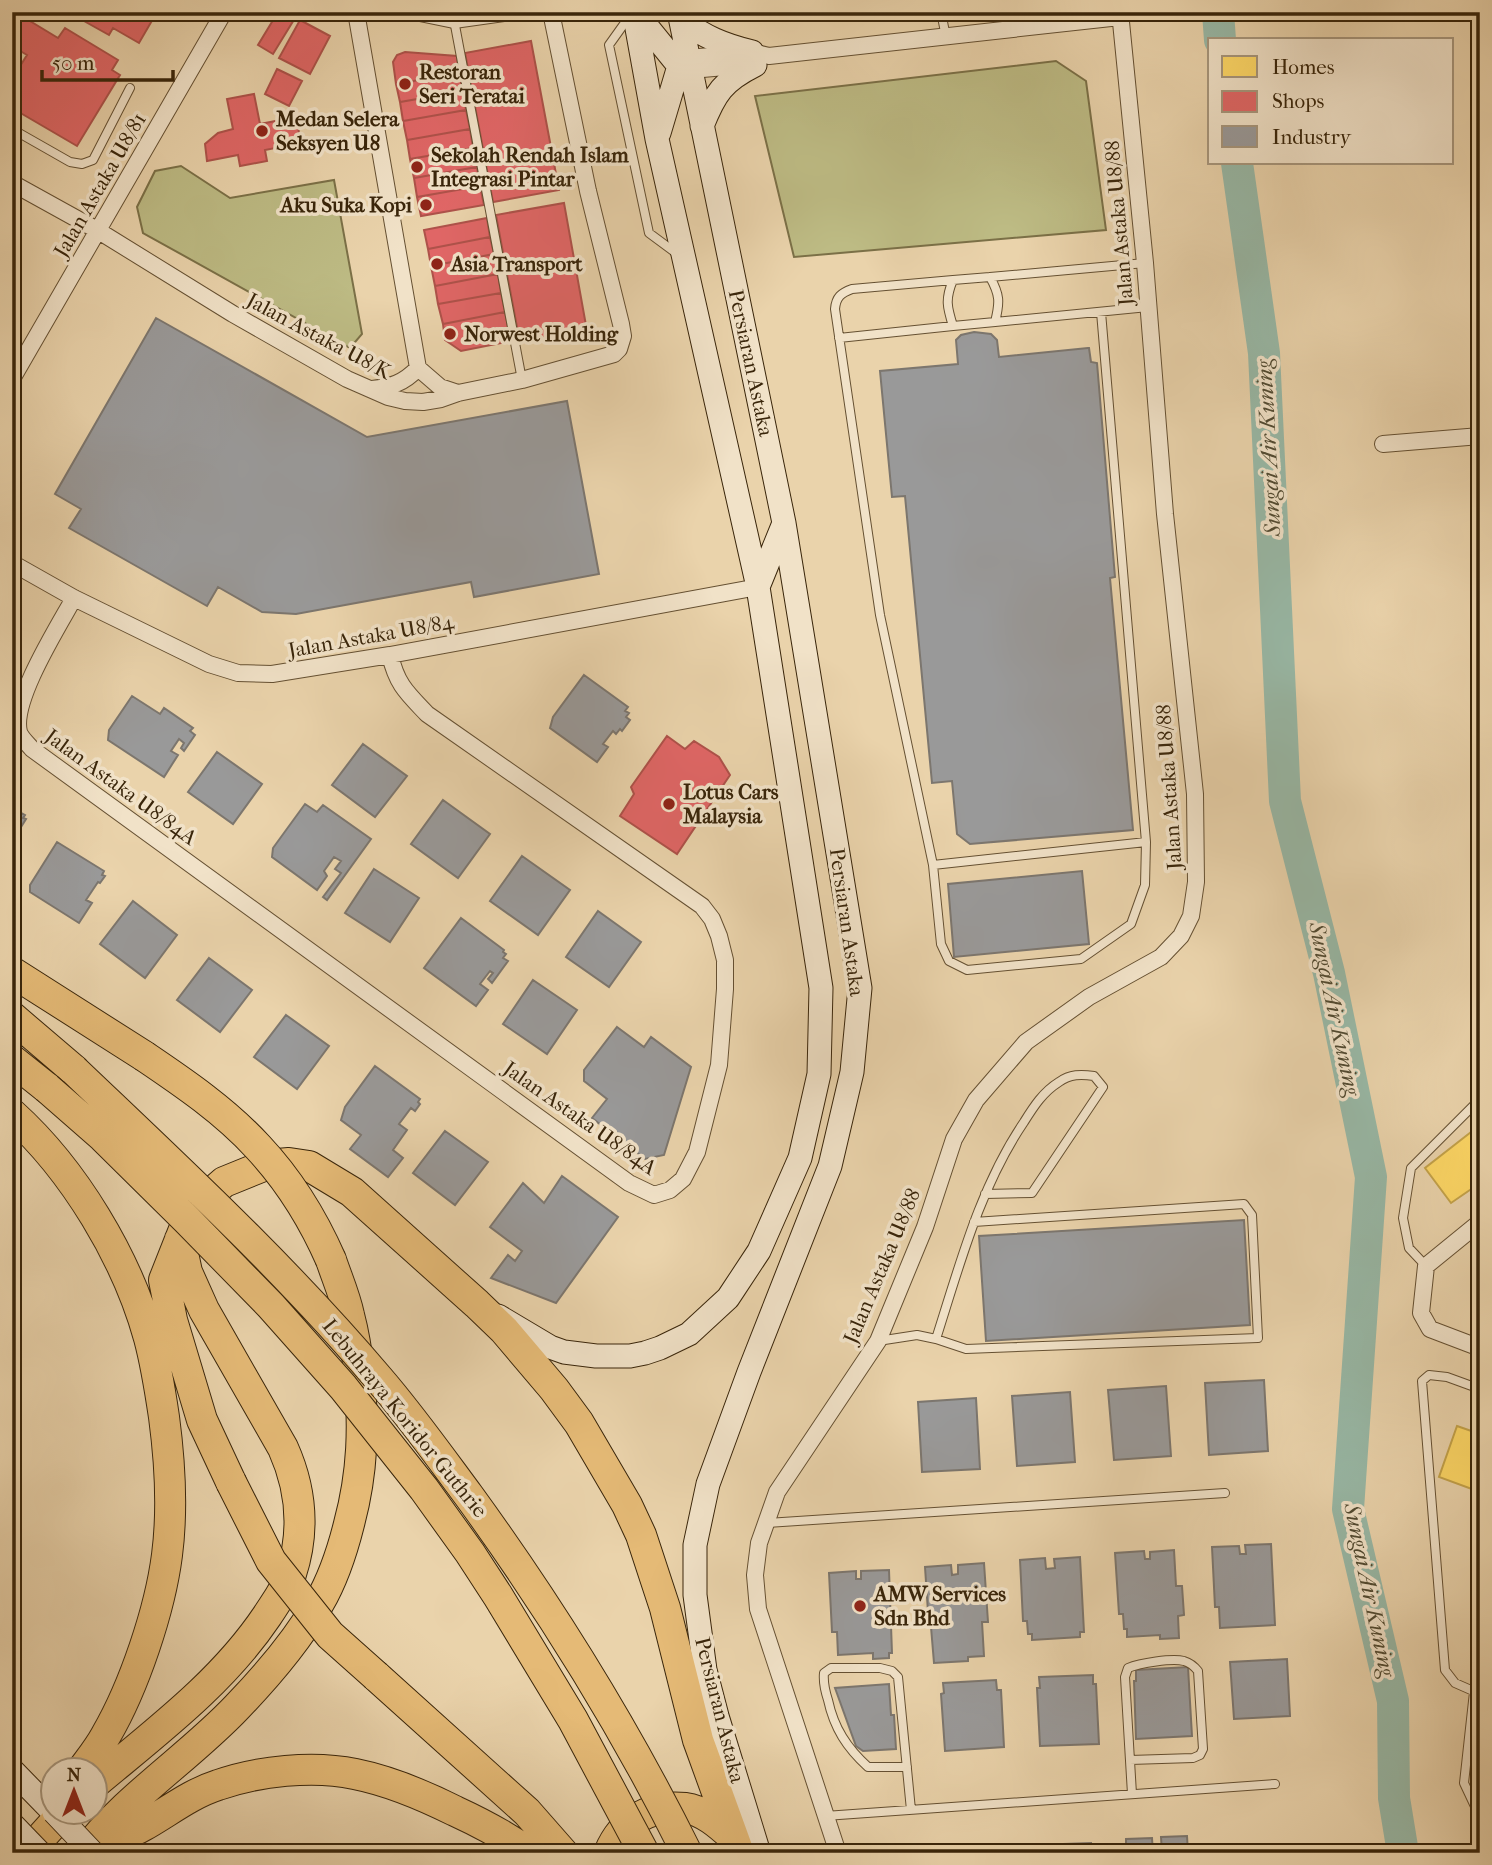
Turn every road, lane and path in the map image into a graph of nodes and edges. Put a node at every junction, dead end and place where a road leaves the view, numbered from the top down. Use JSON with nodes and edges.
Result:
{"nodes":[{"id":1,"x":224,"y":12,"type":"edge"},
{"id":2,"x":356,"y":12,"type":"edge"},
{"id":3,"x":415,"y":12,"type":"edge"},
{"id":4,"x":512,"y":12,"type":"edge"},
{"id":5,"x":547,"y":12,"type":"edge"},
{"id":6,"x":634,"y":12,"type":"edge"},
{"id":7,"x":941,"y":12,"type":"edge"},
{"id":8,"x":1064,"y":12,"type":"edge"},
{"id":9,"x":1120,"y":15,"type":"edge"},
{"id":10,"x":680,"y":16,"type":"edge"},
{"id":11,"x":454,"y":20,"type":"junction"},
{"id":12,"x":1042,"y":26,"type":"junction"},
{"id":13,"x":946,"y":37,"type":"junction"},
{"id":14,"x":759,"y":58,"type":"junction"},
{"id":15,"x":686,"y":65,"type":"junction"},
{"id":16,"x":130,"y":88,"type":"dead end"},
{"id":17,"x":702,"y":126,"type":"junction"},
{"id":18,"x":12,"y":129,"type":"edge"},
{"id":19,"x":657,"y":139,"type":"junction"},
{"id":20,"x":12,"y":183,"type":"edge"},
{"id":21,"x":97,"y":230,"type":"junction"},
{"id":22,"x":684,"y":259,"type":"junction"},
{"id":23,"x":1145,"y":264,"type":"junction"},
{"id":24,"x":990,"y":277,"type":"junction"},
{"id":25,"x":953,"y":280,"type":"junction"},
{"id":26,"x":1149,"y":307,"type":"junction"},
{"id":27,"x":1101,"y":312,"type":"junction"},
{"id":28,"x":995,"y":322,"type":"junction"},
{"id":29,"x":953,"y":326,"type":"junction"},
{"id":30,"x":839,"y":338,"type":"junction"},
{"id":31,"x":418,"y":368,"type":"junction"},
{"id":32,"x":12,"y":379,"type":"edge"},
{"id":33,"x":522,"y":380,"type":"junction"},
{"id":34,"x":372,"y":389,"type":"junction"},
{"id":35,"x":458,"y":393,"type":"junction"},
{"id":36,"x":1480,"y":436,"type":"edge"},
{"id":37,"x":1382,"y":444,"type":"dead end"},
{"id":38,"x":784,"y":523,"type":"junction"},
{"id":39,"x":12,"y":563,"type":"edge"},
{"id":40,"x":758,"y":587,"type":"junction"},
{"id":41,"x":74,"y":598,"type":"junction"},
{"id":42,"x":390,"y":655,"type":"junction"},
{"id":43,"x":1146,"y":842,"type":"junction"},
{"id":44,"x":933,"y":865,"type":"junction"},
{"id":45,"x":12,"y":972,"type":"edge"},
{"id":46,"x":12,"y":1017,"type":"edge"},
{"id":47,"x":12,"y":1060,"type":"edge"},
{"id":48,"x":1480,"y":1099,"type":"edge"},
{"id":49,"x":12,"y":1114,"type":"edge"},
{"id":50,"x":985,"y":1194,"type":"junction"},
{"id":51,"x":1480,"y":1222,"type":"edge"},
{"id":52,"x":974,"y":1223,"type":"junction"},
{"id":53,"x":180,"y":1239,"type":"junction"},
{"id":54,"x":1426,"y":1266,"type":"junction"},
{"id":55,"x":477,"y":1304,"type":"junction"},
{"id":56,"x":936,"y":1339,"type":"junction"},
{"id":57,"x":878,"y":1341,"type":"junction"},
{"id":58,"x":1480,"y":1348,"type":"edge"},
{"id":59,"x":1480,"y":1390,"type":"edge"},
{"id":60,"x":1225,"y":1493,"type":"dead end"},
{"id":61,"x":765,"y":1523,"type":"junction"},
{"id":62,"x":1477,"y":1693,"type":"edge"},
{"id":63,"x":92,"y":1756,"type":"edge"},
{"id":64,"x":1130,"y":1760,"type":"junction"},
{"id":65,"x":907,"y":1766,"type":"junction"},
{"id":66,"x":12,"y":1770,"type":"edge"},
{"id":67,"x":108,"y":1772,"type":"edge"},
{"id":68,"x":1275,"y":1784,"type":"dead end"},
{"id":69,"x":1132,"y":1794,"type":"junction"},
{"id":70,"x":38,"y":1797,"type":"edge"},
{"id":71,"x":911,"y":1810,"type":"junction"},
{"id":72,"x":825,"y":1816,"type":"junction"},
{"id":73,"x":1480,"y":1817,"type":"edge"},
{"id":74,"x":12,"y":1824,"type":"edge"},
{"id":75,"x":48,"y":1826,"type":"edge"},
{"id":76,"x":67,"y":1826,"type":"edge"},
{"id":77,"x":736,"y":1845,"type":"edge"},
{"id":78,"x":90,"y":1849,"type":"edge"},
{"id":79,"x":27,"y":1853,"type":"edge"},
{"id":80,"x":40,"y":1853,"type":"edge"},
{"id":81,"x":530,"y":1853,"type":"edge"},
{"id":82,"x":563,"y":1853,"type":"edge"},
{"id":83,"x":609,"y":1853,"type":"edge"},
{"id":84,"x":643,"y":1853,"type":"edge"},
{"id":85,"x":687,"y":1853,"type":"edge"},
{"id":86,"x":759,"y":1853,"type":"edge"},
{"id":87,"x":838,"y":1853,"type":"edge"}],
"edges":[{"from":1,"to":21,"type":"street","name":"Jalan Astaka U8/81"},
{"from":2,"to":31,"type":"street"},
{"from":3,"to":11,"type":"street"},
{"from":4,"to":11,"type":"street"},
{"from":5,"to":33,"type":"street","name":"Jalan Astaka U8/K"},
{"from":6,"to":15,"type":"main road"},
{"from":6,"to":19,"type":"main road","name":"Persiaran Astaka"},
{"from":6,"to":22,"type":"lane"},
{"from":7,"to":13,"type":"lane"},
{"from":8,"to":12,"type":"street"},
{"from":9,"to":12,"type":"street"},
{"from":9,"to":23,"type":"street","name":"Jalan Astaka U8/88"},
{"from":10,"to":14,"type":"main road"},
{"from":10,"to":15,"type":"main road","name":"Persiaran Astaka"},
{"from":11,"to":33,"type":"lane"},
{"from":12,"to":13,"type":"street"},
{"from":13,"to":14,"type":"street"},
{"from":14,"to":15,"type":"street"},
{"from":14,"to":17,"type":"main road"},
{"from":15,"to":17,"type":"main road","name":"Persiaran Astaka"},
{"from":15,"to":19,"type":"main road"},
{"from":16,"to":18,"type":"lane"},
{"from":17,"to":38,"type":"main road","name":"Persiaran Astaka"},
{"from":19,"to":22,"type":"main road","name":"Persiaran Astaka"},
{"from":20,"to":21,"type":"street","name":"Jalan Astaka U8/K"},
{"from":21,"to":32,"type":"street","name":"Jalan Astaka U8/81"},
{"from":21,"to":34,"type":"street","name":"Jalan Astaka U8/K"},
{"from":22,"to":40,"type":"main road","name":"Persiaran Astaka"},
{"from":23,"to":24,"type":"lane"},
{"from":23,"to":26,"type":"street","name":"Jalan Astaka U8/88"},
{"from":24,"to":25,"type":"lane"},
{"from":24,"to":28,"type":"lane"},
{"from":25,"to":29,"type":"lane"},
{"from":25,"to":30,"type":"lane"},
{"from":26,"to":27,"type":"lane"},
{"from":26,"to":57,"type":"street","name":"Jalan Astaka U8/88"},
{"from":27,"to":28,"type":"lane"},
{"from":27,"to":43,"type":"lane"},
{"from":28,"to":29,"type":"lane"},
{"from":29,"to":30,"type":"lane"},
{"from":30,"to":44,"type":"lane"},
{"from":31,"to":34,"type":"street"},
{"from":31,"to":35,"type":"street"},
{"from":33,"to":35,"type":"street","name":"Jalan Astaka U8/K"},
{"from":34,"to":35,"type":"street","name":"Jalan Astaka U8/K"},
{"from":36,"to":37,"type":"street"},
{"from":38,"to":40,"type":"main road"},
{"from":38,"to":86,"type":"main road","name":"Persiaran Astaka"},
{"from":39,"to":41,"type":"street","name":"Jalan Astaka U8/84"},
{"from":40,"to":42,"type":"street","name":"Jalan Astaka U8/84"},
{"from":40,"to":55,"type":"main road","name":"Persiaran Astaka"},
{"from":41,"to":42,"type":"street","name":"Jalan Astaka U8/84"},
{"from":41,"to":42,"type":"street","name":"Jalan Astaka U8/84A"},
{"from":43,"to":44,"type":"lane"},
{"from":43,"to":44,"type":"lane"},
{"from":45,"to":78,"type":"highway","bridge":true},
{"from":46,"to":85,"type":"highway","name":"Lebuhraya Koridor Guthrie","bridge":true},
{"from":47,"to":84,"type":"highway","name":"Lebuhraya Koridor Guthrie","bridge":true},
{"from":48,"to":54,"type":"lane"},
{"from":49,"to":63,"type":"highway"},
{"from":50,"to":50,"type":"lane"},
{"from":50,"to":52,"type":"lane"},
{"from":51,"to":54,"type":"street"},
{"from":52,"to":56,"type":"lane"},
{"from":52,"to":56,"type":"lane"},
{"from":53,"to":55,"type":"highway"},
{"from":53,"to":67,"type":"highway"},
{"from":53,"to":82,"type":"highway","bridge":true},
{"from":54,"to":58,"type":"street"},
{"from":55,"to":77,"type":"highway"},
{"from":56,"to":57,"type":"lane"},
{"from":57,"to":61,"type":"street","name":"Jalan Astaka U8/88"},
{"from":59,"to":62,"type":"lane"},
{"from":60,"to":61,"type":"lane"},
{"from":61,"to":72,"type":"street","name":"Jalan Astaka U8/88"},
{"from":62,"to":73,"type":"lane"},
{"from":64,"to":64,"type":"lane"},
{"from":64,"to":69,"type":"lane"},
{"from":65,"to":65,"type":"lane"},
{"from":65,"to":71,"type":"lane"},
{"from":66,"to":70,"type":"main road"},
{"from":68,"to":69,"type":"lane"},
{"from":69,"to":71,"type":"lane"},
{"from":71,"to":72,"type":"lane"},
{"from":72,"to":87,"type":"street","name":"Jalan Astaka U8/88"},
{"from":74,"to":80,"type":"main road","bridge":true},
{"from":75,"to":79,"type":"highway"},
{"from":76,"to":78,"type":"main road","bridge":true},
{"from":77,"to":83,"type":"highway"},
{"from":78,"to":81,"type":"highway"}]}
